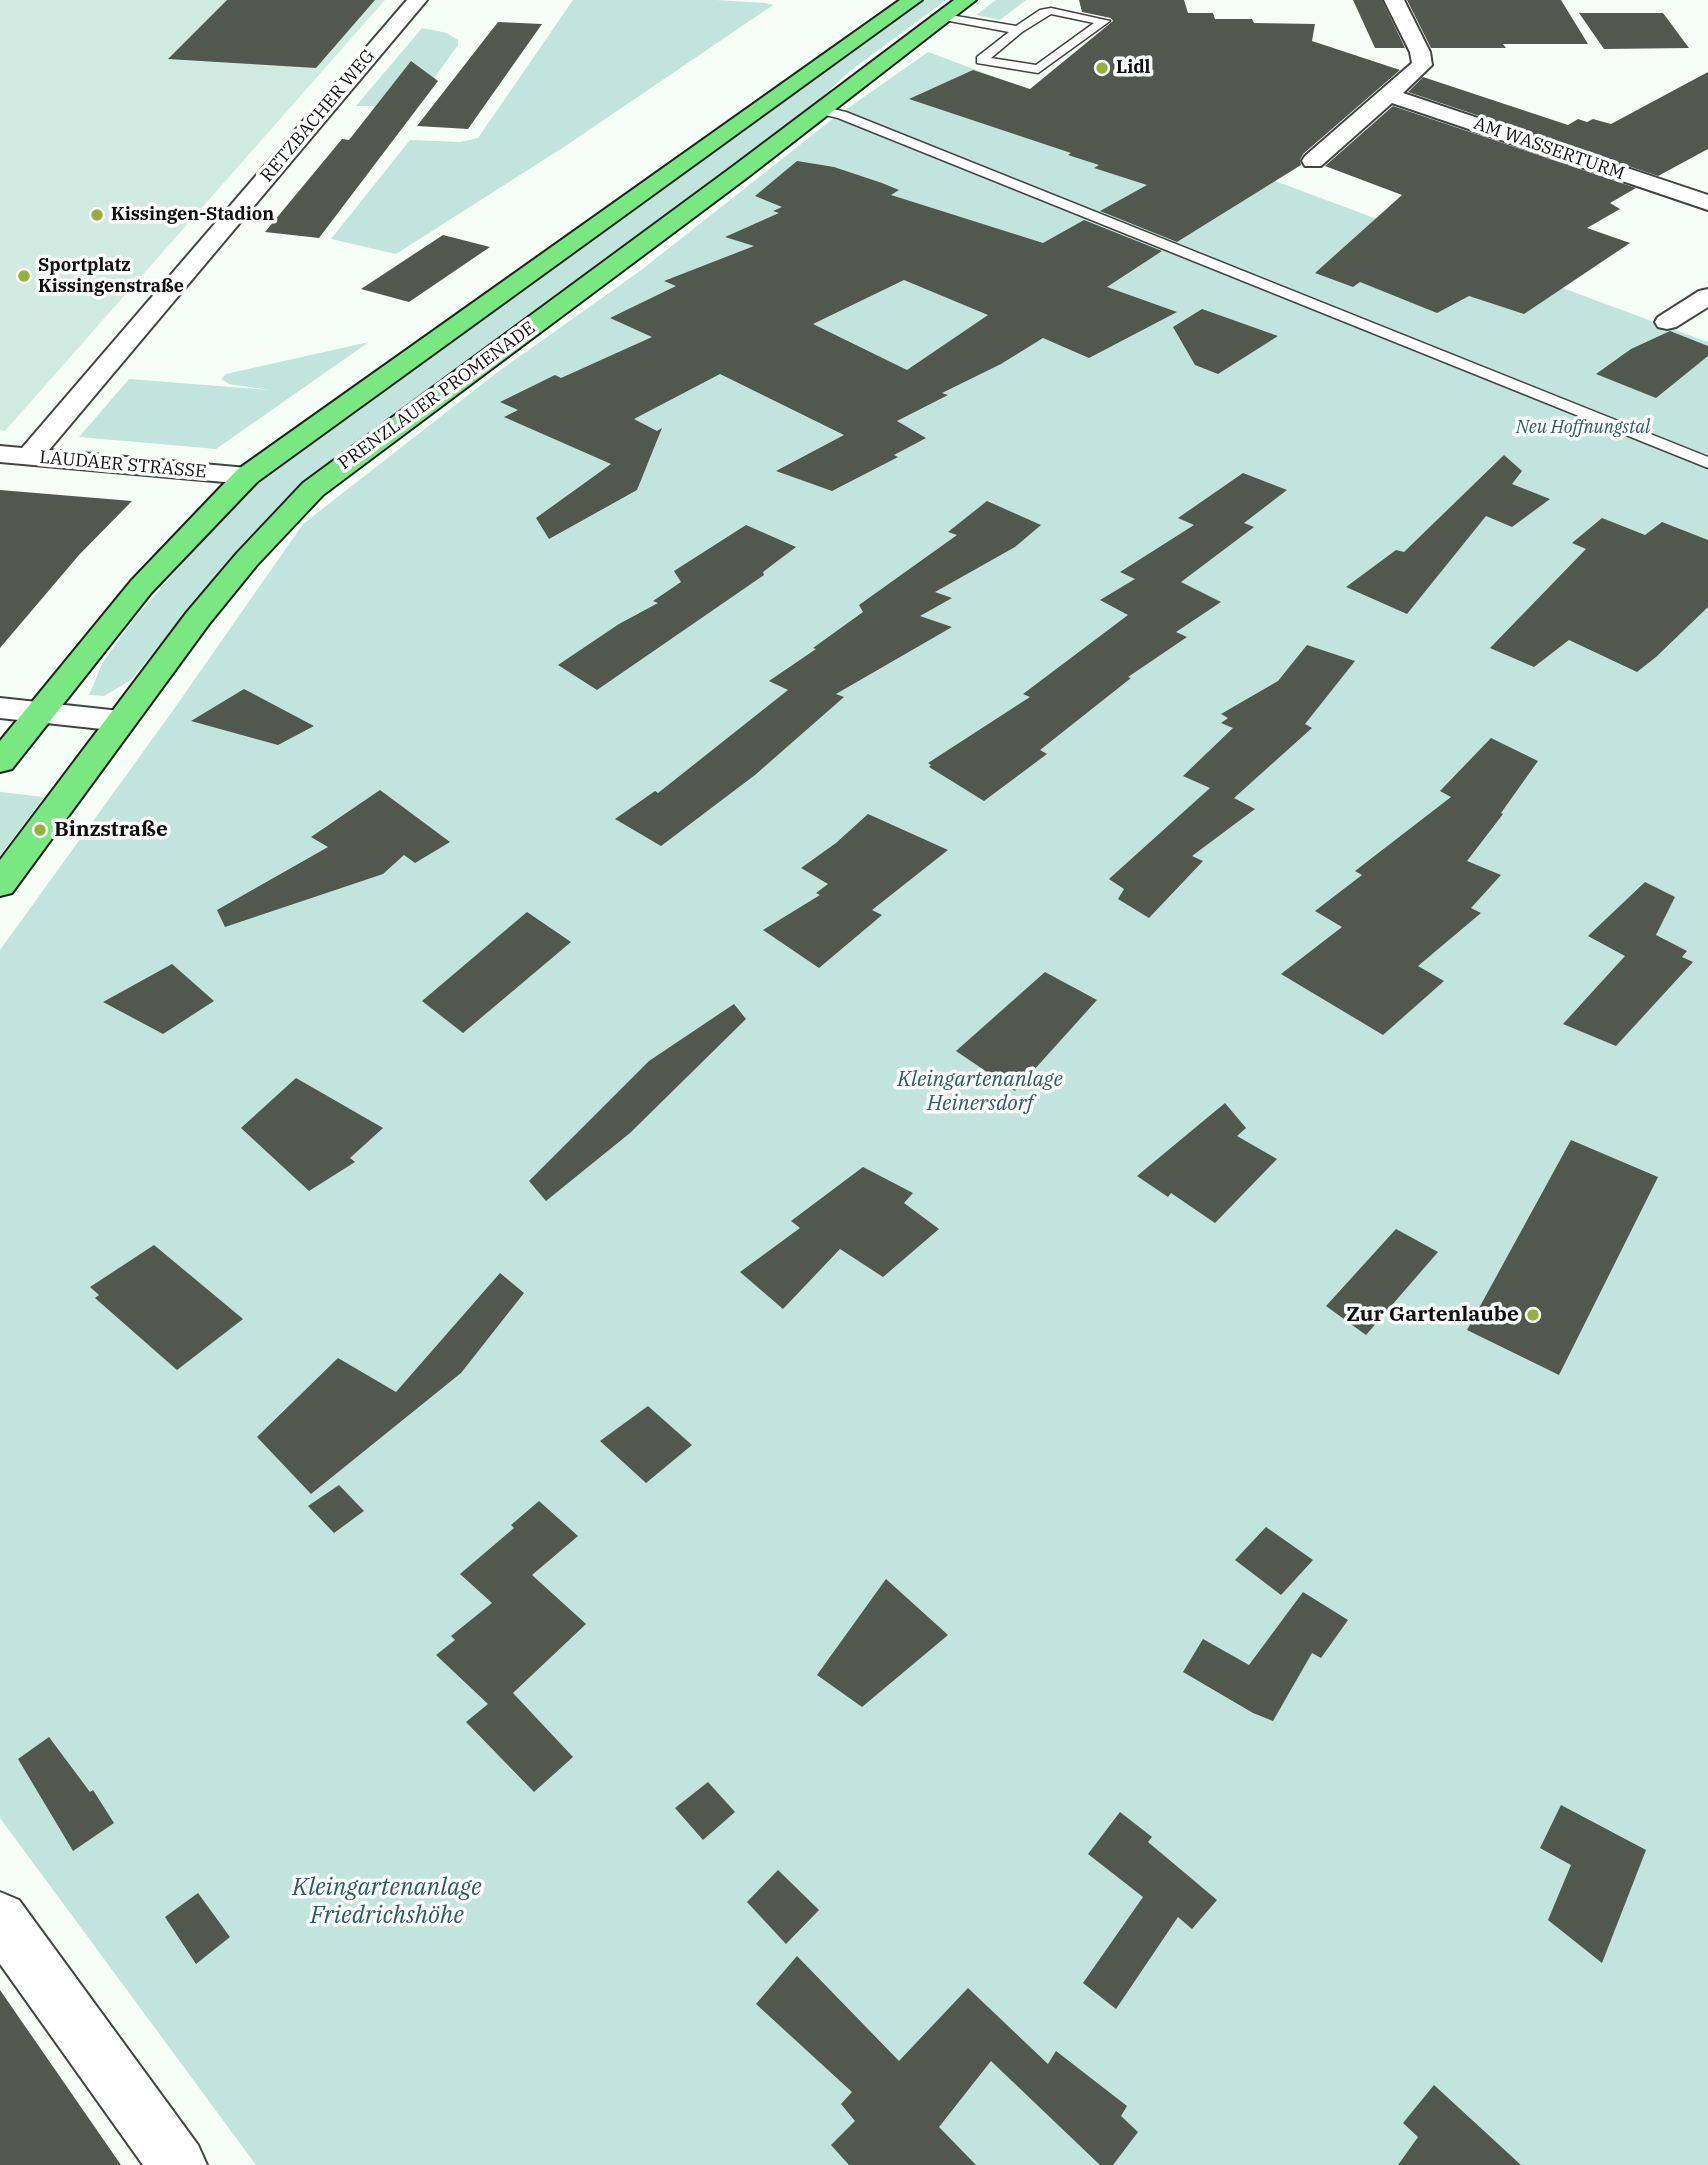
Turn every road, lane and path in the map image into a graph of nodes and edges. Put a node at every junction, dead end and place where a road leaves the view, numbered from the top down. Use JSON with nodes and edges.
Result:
{"nodes":[{"id":1,"x":416,"y":0,"type":"edge"},
{"id":2,"x":912,"y":0,"type":"edge"},
{"id":3,"x":966,"y":0,"type":"edge"},
{"id":4,"x":1394,"y":0,"type":"edge"},
{"id":5,"x":944,"y":17,"type":"junction"},
{"id":6,"x":1018,"y":30,"type":"junction"},
{"id":7,"x":1389,"y":95,"type":"junction"},
{"id":8,"x":821,"y":110,"type":"junction"},
{"id":9,"x":1313,"y":161,"type":"dead end"},
{"id":10,"x":1708,"y":203,"type":"edge"},
{"id":11,"x":1708,"y":296,"type":"edge"},
{"id":12,"x":1667,"y":322,"type":"dead end"},
{"id":13,"x":0,"y":454,"type":"edge"},
{"id":14,"x":30,"y":456,"type":"junction"},
{"id":15,"x":1708,"y":463,"type":"edge"},
{"id":16,"x":247,"y":476,"type":"junction"},
{"id":17,"x":0,"y":708,"type":"edge"},
{"id":18,"x":39,"y":712,"type":"junction"},
{"id":19,"x":120,"y":720,"type":"junction"},
{"id":20,"x":0,"y":762,"type":"edge"},
{"id":21,"x":0,"y":885,"type":"edge"},
{"id":22,"x":0,"y":1919,"type":"edge"},
{"id":23,"x":178,"y":2165,"type":"edge"}],
"edges":[{"from":1,"to":14,"type":"street","name":"RETZBACHER WEG"},
{"from":2,"to":16,"type":"main road"},
{"from":3,"to":5,"type":"main road","name":"PRENZLAUER PROMENADE"},
{"from":4,"to":7,"type":"street"},
{"from":5,"to":6,"type":"lane"},
{"from":5,"to":8,"type":"main road","name":"PRENZLAUER PROMENADE"},
{"from":6,"to":6,"type":"lane"},
{"from":7,"to":9,"type":"street"},
{"from":7,"to":10,"type":"street","name":"AM WASSERTURM"},
{"from":8,"to":15,"type":"lane"},
{"from":8,"to":19,"type":"main road","name":"PRENZLAUER PROMENADE"},
{"from":11,"to":12,"type":"street"},
{"from":13,"to":14,"type":"street","name":"LAUDAER STRASSE"},
{"from":14,"to":16,"type":"street","name":"LAUDAER STRASSE"},
{"from":16,"to":18,"type":"main road"},
{"from":17,"to":18,"type":"street"},
{"from":18,"to":19,"type":"street"},
{"from":18,"to":20,"type":"main road"},
{"from":19,"to":21,"type":"main road","name":"PRENZLAUER PROMENADE"},
{"from":22,"to":23,"type":"street"}]}
